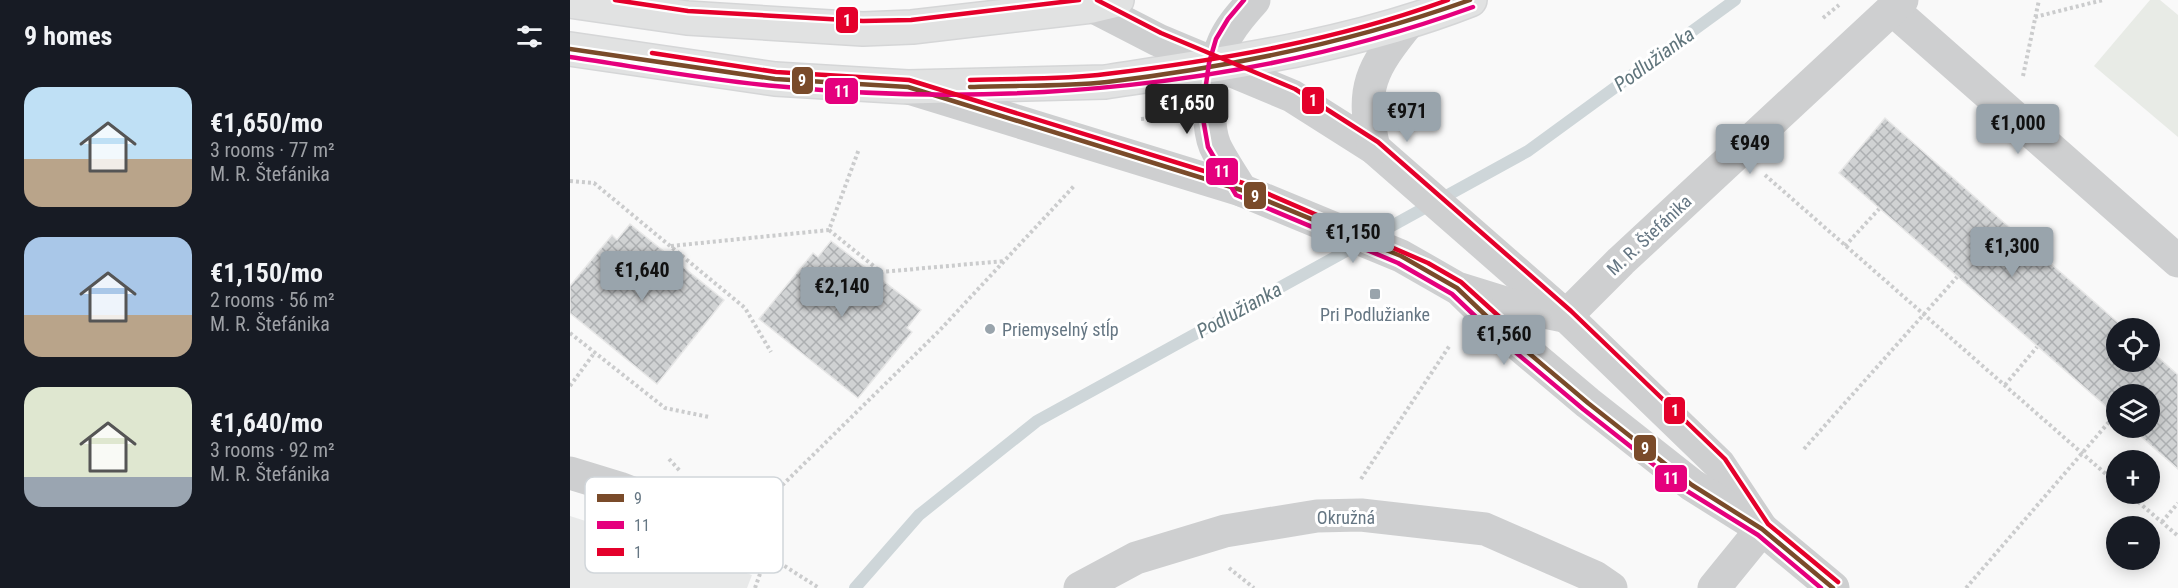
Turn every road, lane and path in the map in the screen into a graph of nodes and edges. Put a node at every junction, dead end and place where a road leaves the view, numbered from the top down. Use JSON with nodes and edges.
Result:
{"nodes":[{"id":1,"x":1254,"y":0,"type":"edge"},
{"id":2,"x":1470,"y":0,"type":"edge"},
{"id":3,"x":1845,"y":0,"type":"edge"},
{"id":4,"x":2039,"y":0,"type":"edge"},
{"id":5,"x":2103,"y":0,"type":"edge"},
{"id":6,"x":570,"y":1,"type":"edge"},
{"id":7,"x":1105,"y":3,"type":"edge"},
{"id":8,"x":1897,"y":5,"type":"edge"},
{"id":9,"x":2035,"y":17,"type":"junction"},
{"id":10,"x":1824,"y":18,"type":"dead end"},
{"id":11,"x":1409,"y":22,"type":"junction"},
{"id":12,"x":570,"y":49,"type":"edge"},
{"id":13,"x":1216,"y":65,"type":"junction"},
{"id":14,"x":908,"y":87,"type":"junction"},
{"id":15,"x":1178,"y":116,"type":"dead end"},
{"id":16,"x":2015,"y":118,"type":"junction"},
{"id":17,"x":1133,"y":120,"type":"dead end"},
{"id":18,"x":1374,"y":148,"type":"junction"},
{"id":19,"x":860,"y":149,"type":"dead end"},
{"id":20,"x":1737,"y":152,"type":"junction"},
{"id":21,"x":570,"y":181,"type":"edge"},
{"id":22,"x":1075,"y":184,"type":"dead end"},
{"id":23,"x":1241,"y":190,"type":"junction"},
{"id":24,"x":1879,"y":209,"type":"dead end"},
{"id":25,"x":828,"y":230,"type":"junction"},
{"id":26,"x":670,"y":246,"type":"junction"},
{"id":27,"x":1845,"y":246,"type":"junction"},
{"id":28,"x":1005,"y":261,"type":"junction"},
{"id":29,"x":2178,"y":261,"type":"edge"},
{"id":30,"x":1957,"y":277,"type":"dead end"},
{"id":31,"x":1457,"y":288,"type":"junction"},
{"id":32,"x":1925,"y":315,"type":"junction"},
{"id":33,"x":1566,"y":316,"type":"junction"},
{"id":34,"x":570,"y":333,"type":"edge"},
{"id":35,"x":1450,"y":345,"type":"dead end"},
{"id":36,"x":2037,"y":347,"type":"dead end"},
{"id":37,"x":595,"y":352,"type":"junction"},
{"id":38,"x":771,"y":352,"type":"dead end"},
{"id":39,"x":2005,"y":385,"type":"junction"},
{"id":40,"x":570,"y":386,"type":"edge"},
{"id":41,"x":1588,"y":403,"type":"junction"},
{"id":42,"x":709,"y":417,"type":"dead end"},
{"id":43,"x":2106,"y":425,"type":"edge"},
{"id":44,"x":1804,"y":449,"type":"dead end"},
{"id":45,"x":2082,"y":453,"type":"junction"},
{"id":46,"x":570,"y":473,"type":"edge"},
{"id":47,"x":2106,"y":474,"type":"edge"},
{"id":48,"x":585,"y":478,"type":"edge"},
{"id":49,"x":783,"y":485,"type":"edge"},
{"id":50,"x":2178,"y":503,"type":"edge"},
{"id":51,"x":2141,"y":504,"type":"edge"},
{"id":52,"x":1361,"y":515,"type":"junction"},
{"id":53,"x":2162,"y":522,"type":"junction"},
{"id":54,"x":1762,"y":529,"type":"junction"},
{"id":55,"x":2178,"y":536,"type":"edge"},
{"id":56,"x":1222,"y":562,"type":"dead end"},
{"id":57,"x":783,"y":564,"type":"edge"},
{"id":58,"x":760,"y":573,"type":"edge"},
{"id":59,"x":755,"y":588,"type":"edge"},
{"id":60,"x":819,"y":588,"type":"edge"},
{"id":61,"x":1080,"y":588,"type":"edge"},
{"id":62,"x":1254,"y":588,"type":"edge"},
{"id":63,"x":1611,"y":588,"type":"edge"},
{"id":64,"x":1714,"y":588,"type":"edge"},
{"id":65,"x":1833,"y":588,"type":"edge"},
{"id":66,"x":1966,"y":588,"type":"edge"}],
"edges":[{"from":1,"to":13,"type":"street"},
{"from":2,"to":11,"type":"main road"},
{"from":3,"to":10,"type":"path"},
{"from":4,"to":9,"type":"path"},
{"from":5,"to":9,"type":"path"},
{"from":6,"to":7,"type":"main road"},
{"from":7,"to":13,"type":"street"},
{"from":8,"to":16,"type":"street","name":"M. R. Štefánika"},
{"from":8,"to":20,"type":"street","name":"M. R. Štefánika"},
{"from":9,"to":16,"type":"path"},
{"from":11,"to":13,"type":"main road"},
{"from":11,"to":18,"type":"street"},
{"from":12,"to":14,"type":"main road"},
{"from":13,"to":14,"type":"main road"},
{"from":13,"to":18,"type":"street"},
{"from":13,"to":23,"type":"street"},
{"from":14,"to":23,"type":"street"},
{"from":15,"to":17,"type":"path"},
{"from":16,"to":29,"type":"street","name":"M. R. Štefánika"},
{"from":18,"to":33,"type":"street"},
{"from":19,"to":25,"type":"path"},
{"from":20,"to":27,"type":"path"},
{"from":20,"to":33,"type":"street","name":"M. R. Štefánika"},
{"from":21,"to":26,"type":"path"},
{"from":22,"to":28,"type":"path"},
{"from":23,"to":31,"type":"street"},
{"from":24,"to":27,"type":"path"},
{"from":25,"to":26,"type":"path"},
{"from":25,"to":28,"type":"path"},
{"from":26,"to":38,"type":"path"},
{"from":27,"to":32,"type":"path"},
{"from":28,"to":49,"type":"path"},
{"from":30,"to":32,"type":"path"},
{"from":31,"to":33,"type":"street"},
{"from":31,"to":41,"type":"street"},
{"from":32,"to":39,"type":"path"},
{"from":32,"to":44,"type":"path"},
{"from":33,"to":41,"type":"street"},
{"from":33,"to":54,"type":"street"},
{"from":34,"to":37,"type":"path"},
{"from":35,"to":52,"type":"path"},
{"from":36,"to":39,"type":"path"},
{"from":37,"to":40,"type":"path"},
{"from":37,"to":42,"type":"path"},
{"from":39,"to":45,"type":"path"},
{"from":41,"to":54,"type":"street"},
{"from":43,"to":45,"type":"path"},
{"from":45,"to":47,"type":"path"},
{"from":45,"to":66,"type":"path"},
{"from":46,"to":48,"type":"street"},
{"from":50,"to":53,"type":"path"},
{"from":51,"to":53,"type":"path"},
{"from":52,"to":61,"type":"street","name":"Okružná"},
{"from":52,"to":63,"type":"street","name":"Okružná"},
{"from":53,"to":55,"type":"path"},
{"from":54,"to":64,"type":"street"},
{"from":54,"to":65,"type":"street"},
{"from":56,"to":62,"type":"path"},
{"from":57,"to":60,"type":"path"},
{"from":58,"to":59,"type":"path"}]}
